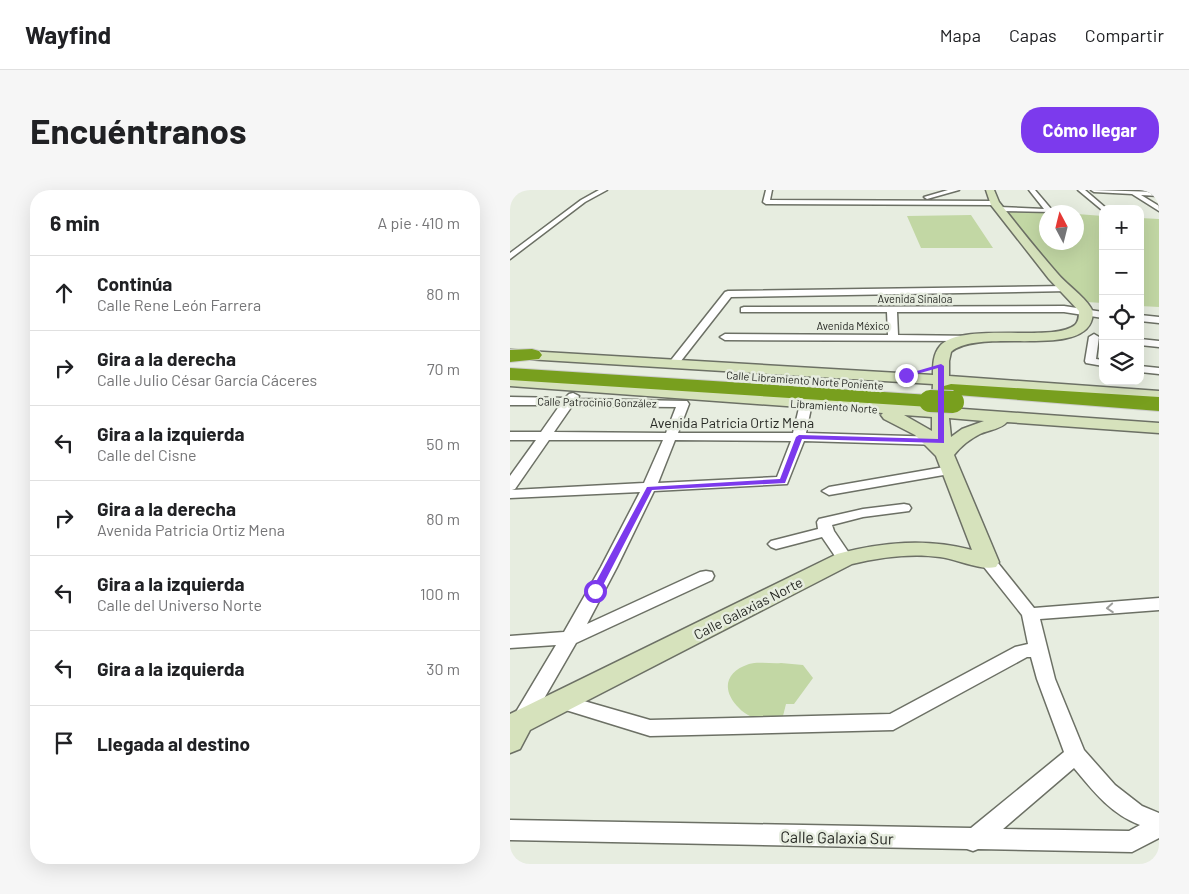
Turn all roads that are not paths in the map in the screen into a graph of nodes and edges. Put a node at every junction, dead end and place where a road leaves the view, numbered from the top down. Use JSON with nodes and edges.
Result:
{"nodes":[{"id":1,"x":604,"y":190,"type":"edge"},
{"id":2,"x":769,"y":190,"type":"edge"},
{"id":3,"x":956,"y":190,"type":"edge"},
{"id":4,"x":990,"y":190,"type":"edge"},
{"id":5,"x":1032,"y":190,"type":"edge"},
{"id":6,"x":1081,"y":190,"type":"edge"},
{"id":7,"x":1094,"y":190,"type":"edge"},
{"id":8,"x":1131,"y":191,"type":"edge"},
{"id":9,"x":889,"y":194,"type":"dead end"},
{"id":10,"x":1159,"y":194,"type":"edge"},
{"id":11,"x":892,"y":202,"type":"junction"},
{"id":12,"x":904,"y":202,"type":"junction"},
{"id":13,"x":1099,"y":205,"type":"edge"},
{"id":14,"x":996,"y":206,"type":"junction"},
{"id":15,"x":1159,"y":209,"type":"edge"},
{"id":16,"x":510,"y":257,"type":"edge"},
{"id":17,"x":1066,"y":289,"type":"junction"},
{"id":18,"x":892,"y":309,"type":"junction"},
{"id":19,"x":744,"y":310,"type":"dead end"},
{"id":20,"x":1086,"y":313,"type":"junction"},
{"id":21,"x":1099,"y":315,"type":"edge"},
{"id":22,"x":1144,"y":318,"type":"edge"},
{"id":23,"x":1159,"y":320,"type":"edge"},
{"id":24,"x":1077,"y":330,"type":"junction"},
{"id":25,"x":725,"y":337,"type":"dead end"},
{"id":26,"x":893,"y":337,"type":"junction"},
{"id":27,"x":932,"y":338,"type":"junction"},
{"id":28,"x":1098,"y":338,"type":"edge"},
{"id":29,"x":982,"y":339,"type":"junction"},
{"id":30,"x":1144,"y":342,"type":"edge"},
{"id":31,"x":1159,"y":344,"type":"edge"},
{"id":32,"x":510,"y":357,"type":"edge"},
{"id":33,"x":1099,"y":362,"type":"edge"},
{"id":34,"x":672,"y":364,"type":"junction"},
{"id":35,"x":1144,"y":369,"type":"edge"},
{"id":36,"x":1159,"y":371,"type":"edge"},
{"id":37,"x":521,"y":374,"type":"edge"},
{"id":38,"x":941,"y":383,"type":"junction"},
{"id":39,"x":580,"y":387,"type":"junction"},
{"id":40,"x":1159,"y":396,"type":"edge"},
{"id":41,"x":510,"y":401,"type":"edge"},
{"id":42,"x":569,"y":402,"type":"junction"},
{"id":43,"x":1159,"y":404,"type":"edge"},
{"id":44,"x":806,"y":408,"type":"dead end"},
{"id":45,"x":866,"y":408,"type":"junction"},
{"id":46,"x":1159,"y":417,"type":"edge"},
{"id":47,"x":1026,"y":418,"type":"junction"},
{"id":48,"x":1159,"y":428,"type":"edge"},
{"id":49,"x":510,"y":436,"type":"edge"},
{"id":50,"x":542,"y":437,"type":"junction"},
{"id":51,"x":671,"y":437,"type":"junction"},
{"id":52,"x":799,"y":437,"type":"junction"},
{"id":53,"x":945,"y":450,"type":"junction"},
{"id":54,"x":510,"y":486,"type":"edge"},
{"id":55,"x":649,"y":488,"type":"junction"},
{"id":56,"x":829,"y":491,"type":"dead end"},
{"id":57,"x":510,"y":494,"type":"edge"},
{"id":58,"x":904,"y":508,"type":"dead end"},
{"id":59,"x":826,"y":531,"type":"junction"},
{"id":60,"x":776,"y":544,"type":"dead end"},
{"id":61,"x":845,"y":560,"type":"junction"},
{"id":62,"x":988,"y":562,"type":"junction"},
{"id":63,"x":706,"y":576,"type":"dead end"},
{"id":64,"x":1159,"y":604,"type":"edge"},
{"id":65,"x":1030,"y":614,"type":"junction"},
{"id":66,"x":570,"y":638,"type":"junction"},
{"id":67,"x":510,"y":642,"type":"edge"},
{"id":68,"x":1039,"y":652,"type":"junction"},
{"id":69,"x":563,"y":702,"type":"junction"},
{"id":70,"x":515,"y":731,"type":"edge"},
{"id":71,"x":1075,"y":755,"type":"junction"},
{"id":72,"x":1159,"y":825,"type":"edge"},
{"id":73,"x":510,"y":830,"type":"edge"},
{"id":74,"x":973,"y":841,"type":"junction"}],
"edges":[{"from":1,"to":16,"type":"street"},
{"from":2,"to":11,"type":"street"},
{"from":3,"to":12,"type":"street"},
{"from":4,"to":14,"type":"street"},
{"from":5,"to":14,"type":"street"},
{"from":6,"to":13,"type":"street"},
{"from":7,"to":8,"type":"street"},
{"from":8,"to":10,"type":"street"},
{"from":8,"to":15,"type":"street"},
{"from":9,"to":11,"type":"street"},
{"from":11,"to":12,"type":"street"},
{"from":12,"to":14,"type":"street"},
{"from":14,"to":17,"type":"street"},
{"from":17,"to":20,"type":"street"},
{"from":17,"to":34,"type":"street"},
{"from":18,"to":19,"type":"street","name":"Avenida Sinaloa"},
{"from":18,"to":20,"type":"street","name":"Avenida Sinaloa"},
{"from":18,"to":26,"type":"street"},
{"from":20,"to":21,"type":"street","name":"Avenida Sinaloa"},
{"from":20,"to":24,"type":"street"},
{"from":22,"to":23,"type":"street"},
{"from":24,"to":28,"type":"street"},
{"from":24,"to":29,"type":"street"},
{"from":25,"to":26,"type":"street","name":"Avenida México"},
{"from":26,"to":27,"type":"street","name":"Avenida México"},
{"from":27,"to":29,"type":"street","name":"Avenida México"},
{"from":27,"to":38,"type":"street"},
{"from":28,"to":33,"type":"street"},
{"from":29,"to":38,"type":"street"},
{"from":30,"to":31,"type":"street"},
{"from":32,"to":37,"type":"highway","name":"Calle Libramiento Norte Poniente"},
{"from":34,"to":37,"type":"street"},
{"from":34,"to":38,"type":"street"},
{"from":35,"to":36,"type":"street"},
{"from":37,"to":38,"type":"highway","name":"Calle Libramiento Norte Poniente"},
{"from":37,"to":39,"type":"street","name":"Libramiento Norte"},
{"from":38,"to":40,"type":"street"},
{"from":38,"to":43,"type":"highway","name":"Calle Libramiento Norte Poniente"},
{"from":38,"to":45,"type":"street","name":"Libramiento Norte"},
{"from":38,"to":46,"type":"highway","name":"Calle Libramiento Norte Poniente"},
{"from":38,"to":47,"type":"street","name":"Libramiento Norte"},
{"from":38,"to":53,"type":"street"},
{"from":39,"to":42,"type":"street"},
{"from":39,"to":45,"type":"street","name":"Libramiento Norte"},
{"from":41,"to":42,"type":"street","name":"Calle Patrocinio González"},
{"from":42,"to":50,"type":"street"},
{"from":42,"to":51,"type":"street","name":"Calle Patrocinio González"},
{"from":44,"to":52,"type":"street"},
{"from":45,"to":53,"type":"street"},
{"from":47,"to":48,"type":"street","name":"Libramiento Norte"},
{"from":47,"to":53,"type":"street"},
{"from":49,"to":50,"type":"street","name":"Avenida Patricia Ortiz Mena"},
{"from":50,"to":51,"type":"street","name":"Avenida Patricia Ortiz Mena"},
{"from":50,"to":54,"type":"street"},
{"from":51,"to":52,"type":"street","name":"Avenida Patricia Ortiz Mena"},
{"from":51,"to":55,"type":"street"},
{"from":52,"to":53,"type":"street","name":"Avenida Patricia Ortiz Mena"},
{"from":52,"to":55,"type":"street"},
{"from":53,"to":56,"type":"street"},
{"from":53,"to":62,"type":"street"},
{"from":55,"to":57,"type":"street"},
{"from":55,"to":66,"type":"street"},
{"from":58,"to":59,"type":"street"},
{"from":59,"to":60,"type":"street"},
{"from":59,"to":61,"type":"street"},
{"from":61,"to":62,"type":"street","name":"Calle Galaxias Norte"},
{"from":61,"to":69,"type":"street","name":"Calle Galaxias Norte"},
{"from":62,"to":65,"type":"street"},
{"from":63,"to":66,"type":"street"},
{"from":64,"to":65,"type":"street","one_way":true},
{"from":65,"to":68,"type":"street"},
{"from":66,"to":67,"type":"street"},
{"from":66,"to":70,"type":"street"},
{"from":68,"to":69,"type":"street"},
{"from":68,"to":71,"type":"street"},
{"from":69,"to":70,"type":"street","name":"Calle Galaxias Norte"},
{"from":71,"to":72,"type":"street"},
{"from":71,"to":74,"type":"street"},
{"from":72,"to":74,"type":"street","name":"Calle Galaxia Sur"},
{"from":73,"to":74,"type":"street","name":"Calle Galaxia Sur"}]}
